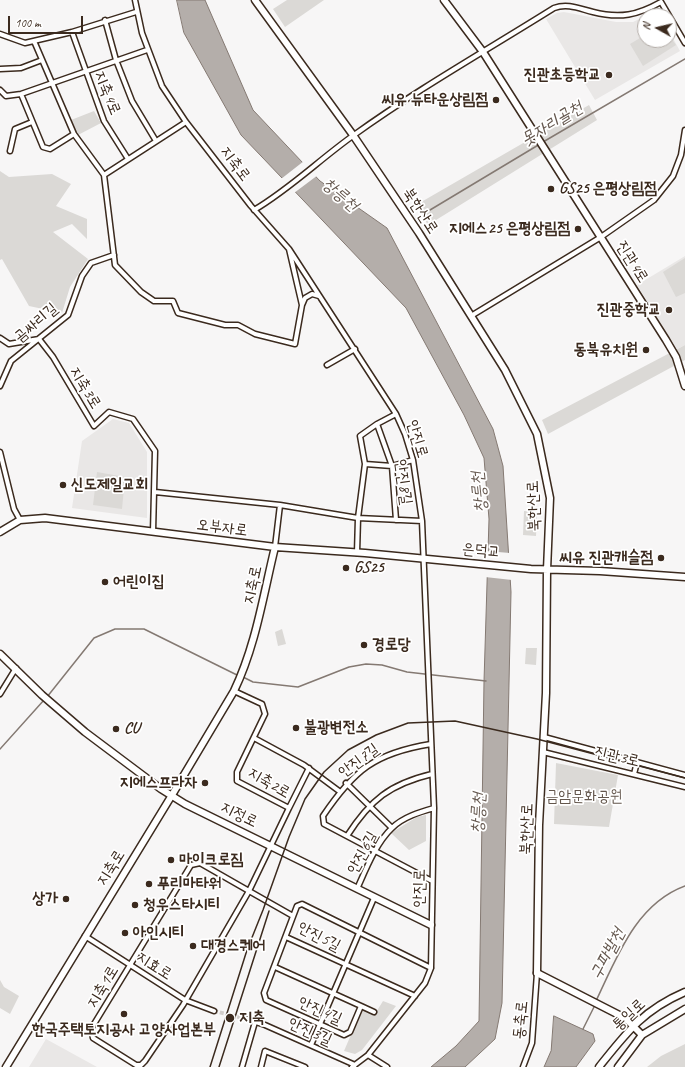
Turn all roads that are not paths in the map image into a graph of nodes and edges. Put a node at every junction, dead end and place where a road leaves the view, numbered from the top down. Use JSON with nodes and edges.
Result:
{"nodes":[{"id":1,"x":135,"y":0,"type":"edge"},
{"id":2,"x":255,"y":0,"type":"edge"},
{"id":3,"x":444,"y":0,"type":"edge"},
{"id":4,"x":136,"y":12,"type":"junction"},
{"id":5,"x":105,"y":20,"type":"junction"},
{"id":6,"x":72,"y":32,"type":"junction"},
{"id":7,"x":0,"y":34,"type":"edge"},
{"id":8,"x":34,"y":41,"type":"junction"},
{"id":9,"x":685,"y":44,"type":"edge"},
{"id":10,"x":147,"y":50,"type":"junction"},
{"id":11,"x":483,"y":52,"type":"junction"},
{"id":12,"x":42,"y":60,"type":"junction"},
{"id":13,"x":116,"y":60,"type":"junction"},
{"id":14,"x":0,"y":69,"type":"edge"},
{"id":15,"x":85,"y":71,"type":"junction"},
{"id":16,"x":52,"y":83,"type":"junction"},
{"id":17,"x":0,"y":90,"type":"edge"},
{"id":18,"x":21,"y":94,"type":"junction"},
{"id":19,"x":32,"y":122,"type":"junction"},
{"id":20,"x":186,"y":122,"type":"junction"},
{"id":21,"x":685,"y":130,"type":"edge"},
{"id":22,"x":74,"y":134,"type":"junction"},
{"id":23,"x":354,"y":135,"type":"junction"},
{"id":24,"x":156,"y":141,"type":"junction"},
{"id":25,"x":10,"y":151,"type":"dead end"},
{"id":26,"x":128,"y":159,"type":"junction"},
{"id":27,"x":104,"y":175,"type":"junction"},
{"id":28,"x":254,"y":210,"type":"junction"},
{"id":29,"x":601,"y":237,"type":"junction"},
{"id":30,"x":289,"y":249,"type":"junction"},
{"id":31,"x":114,"y":255,"type":"junction"},
{"id":32,"x":319,"y":296,"type":"junction"},
{"id":33,"x":302,"y":305,"type":"junction"},
{"id":34,"x":471,"y":316,"type":"junction"},
{"id":35,"x":0,"y":338,"type":"edge"},
{"id":36,"x":39,"y":339,"type":"junction"},
{"id":37,"x":354,"y":348,"type":"junction"},
{"id":38,"x":327,"y":365,"type":"dead end"},
{"id":39,"x":0,"y":386,"type":"edge"},
{"id":40,"x":685,"y":386,"type":"edge"},
{"id":41,"x":396,"y":414,"type":"junction"},
{"id":42,"x":377,"y":424,"type":"junction"},
{"id":43,"x":0,"y":452,"type":"edge"},
{"id":44,"x":412,"y":460,"type":"junction"},
{"id":45,"x":365,"y":464,"type":"junction"},
{"id":46,"x":392,"y":466,"type":"junction"},
{"id":47,"x":155,"y":492,"type":"junction"},
{"id":48,"x":280,"y":505,"type":"junction"},
{"id":49,"x":358,"y":518,"type":"junction"},
{"id":50,"x":20,"y":520,"type":"junction"},
{"id":51,"x":396,"y":520,"type":"junction"},
{"id":52,"x":422,"y":521,"type":"junction"},
{"id":53,"x":0,"y":532,"type":"edge"},
{"id":54,"x":153,"y":533,"type":"junction"},
{"id":55,"x":275,"y":547,"type":"junction"},
{"id":56,"x":357,"y":553,"type":"junction"},
{"id":57,"x":424,"y":559,"type":"junction"},
{"id":58,"x":444,"y":561,"type":"joint"},
{"id":59,"x":547,"y":570,"type":"junction"},
{"id":60,"x":685,"y":577,"type":"edge"},
{"id":61,"x":0,"y":654,"type":"edge"},
{"id":62,"x":16,"y":668,"type":"junction"},
{"id":63,"x":0,"y":682,"type":"edge"},
{"id":64,"x":4,"y":685,"type":"junction"},
{"id":65,"x":234,"y":691,"type":"junction"},
{"id":66,"x":0,"y":694,"type":"edge"},
{"id":67,"x":544,"y":737,"type":"junction"},
{"id":68,"x":254,"y":738,"type":"junction"},
{"id":69,"x":431,"y":744,"type":"junction"},
{"id":70,"x":543,"y":752,"type":"junction"},
{"id":71,"x":637,"y":762,"type":"junction"},
{"id":72,"x":309,"y":768,"type":"junction"},
{"id":73,"x":432,"y":774,"type":"junction"},
{"id":74,"x":634,"y":774,"type":"junction"},
{"id":75,"x":685,"y":774,"type":"edge"},
{"id":76,"x":346,"y":783,"type":"junction"},
{"id":77,"x":685,"y":787,"type":"edge"},
{"id":78,"x":339,"y":791,"type":"junction"},
{"id":79,"x":172,"y":796,"type":"junction"},
{"id":80,"x":370,"y":806,"type":"junction"},
{"id":81,"x":289,"y":808,"type":"junction"},
{"id":82,"x":434,"y":808,"type":"junction"},
{"id":83,"x":392,"y":828,"type":"junction"},
{"id":84,"x":347,"y":836,"type":"junction"},
{"id":85,"x":270,"y":845,"type":"junction"},
{"id":86,"x":376,"y":851,"type":"junction"},
{"id":87,"x":432,"y":881,"type":"junction"},
{"id":88,"x":357,"y":889,"type":"junction"},
{"id":89,"x":249,"y":891,"type":"junction"},
{"id":90,"x":374,"y":898,"type":"junction"},
{"id":91,"x":293,"y":916,"type":"junction"},
{"id":92,"x":431,"y":925,"type":"junction"},
{"id":93,"x":359,"y":933,"type":"junction"},
{"id":94,"x":84,"y":936,"type":"junction"},
{"id":95,"x":286,"y":937,"type":"junction"},
{"id":96,"x":346,"y":964,"type":"junction"},
{"id":97,"x":130,"y":965,"type":"junction"},
{"id":98,"x":275,"y":967,"type":"junction"},
{"id":99,"x":431,"y":968,"type":"junction"},
{"id":100,"x":537,"y":973,"type":"junction"},
{"id":101,"x":685,"y":992,"type":"edge"},
{"id":102,"x":333,"y":993,"type":"junction"},
{"id":103,"x":415,"y":996,"type":"junction"},
{"id":104,"x":186,"y":1000,"type":"junction"},
{"id":105,"x":361,"y":1006,"type":"junction"},
{"id":106,"x":685,"y":1009,"type":"edge"},
{"id":107,"x":214,"y":1011,"type":"tunnel mouth"},
{"id":108,"x":374,"y":1012,"type":"dead end"},
{"id":109,"x":247,"y":1019,"type":"tunnel mouth"},
{"id":110,"x":255,"y":1022,"type":"junction"},
{"id":111,"x":320,"y":1024,"type":"junction"},
{"id":112,"x":632,"y":1026,"type":"junction"},
{"id":113,"x":642,"y":1035,"type":"junction"},
{"id":114,"x":311,"y":1045,"type":"junction"},
{"id":115,"x":368,"y":1055,"type":"junction"},
{"id":116,"x":353,"y":1066,"type":"edge"},
{"id":117,"x":6,"y":1067,"type":"edge"},
{"id":118,"x":242,"y":1067,"type":"edge"},
{"id":119,"x":261,"y":1067,"type":"edge"},
{"id":120,"x":305,"y":1067,"type":"edge"},
{"id":121,"x":386,"y":1067,"type":"edge"},
{"id":122,"x":522,"y":1067,"type":"edge"},
{"id":123,"x":599,"y":1067,"type":"edge"},
{"id":124,"x":618,"y":1067,"type":"edge"}],
"edges":[{"from":1,"to":4,"type":"street","name":"지축로"},
{"from":2,"to":23,"type":"main road","name":"북한산로"},
{"from":3,"to":11,"type":"main road"},
{"from":4,"to":5,"type":"street"},
{"from":4,"to":10,"type":"street","name":"지축로"},
{"from":5,"to":6,"type":"street"},
{"from":5,"to":13,"type":"street","name":"지축4로"},
{"from":6,"to":8,"type":"street"},
{"from":6,"to":15,"type":"street","name":"지축4로"},
{"from":7,"to":8,"type":"street"},
{"from":8,"to":12,"type":"street"},
{"from":9,"to":11,"type":"street"},
{"from":10,"to":13,"type":"street"},
{"from":10,"to":20,"type":"street","name":"지축로"},
{"from":11,"to":23,"type":"street"},
{"from":11,"to":29,"type":"main road","name":"진관4로"},
{"from":12,"to":14,"type":"street"},
{"from":12,"to":16,"type":"street"},
{"from":13,"to":15,"type":"street"},
{"from":13,"to":24,"type":"street","name":"지축4로"},
{"from":15,"to":16,"type":"street"},
{"from":15,"to":26,"type":"street","name":"지축4로"},
{"from":16,"to":18,"type":"street"},
{"from":16,"to":22,"type":"street"},
{"from":17,"to":18,"type":"street"},
{"from":18,"to":19,"type":"street"},
{"from":19,"to":22,"type":"street"},
{"from":19,"to":25,"type":"street"},
{"from":20,"to":24,"type":"street"},
{"from":20,"to":28,"type":"street","name":"지축로"},
{"from":21,"to":29,"type":"street","name":"진관4로"},
{"from":22,"to":27,"type":"street"},
{"from":23,"to":28,"type":"street"},
{"from":23,"to":34,"type":"main road","name":"북한산로"},
{"from":24,"to":26,"type":"street"},
{"from":26,"to":27,"type":"street"},
{"from":27,"to":31,"type":"street"},
{"from":28,"to":30,"type":"street","name":"지축로"},
{"from":29,"to":34,"type":"street"},
{"from":29,"to":40,"type":"main road","name":"진관4로"},
{"from":30,"to":32,"type":"street","name":"안진로"},
{"from":30,"to":33,"type":"street","name":"지축로"},
{"from":31,"to":33,"type":"street","name":"지축로"},
{"from":31,"to":36,"type":"street","name":"곰싸리길"},
{"from":32,"to":33,"type":"street"},
{"from":32,"to":37,"type":"street","name":"안진로"},
{"from":34,"to":59,"type":"main road","name":"북한산로"},
{"from":35,"to":36,"type":"street"},
{"from":36,"to":39,"type":"street","name":"곰싸리길"},
{"from":36,"to":47,"type":"street","name":"지축3로"},
{"from":37,"to":38,"type":"street"},
{"from":37,"to":41,"type":"street","name":"안진로"},
{"from":41,"to":42,"type":"street"},
{"from":41,"to":44,"type":"street","name":"안진로"},
{"from":42,"to":45,"type":"street"},
{"from":42,"to":46,"type":"street","name":"안진8길"},
{"from":43,"to":50,"type":"street"},
{"from":44,"to":46,"type":"street"},
{"from":44,"to":52,"type":"street","name":"안진로"},
{"from":45,"to":46,"type":"street"},
{"from":45,"to":49,"type":"street"},
{"from":46,"to":51,"type":"street","name":"안진8길"},
{"from":47,"to":48,"type":"street"},
{"from":47,"to":54,"type":"street","name":"지축3로"},
{"from":48,"to":49,"type":"street","name":"안진8길"},
{"from":48,"to":55,"type":"street","name":"지축로"},
{"from":49,"to":51,"type":"street","name":"안진8길"},
{"from":49,"to":56,"type":"street"},
{"from":50,"to":53,"type":"main road","name":"오부자로"},
{"from":50,"to":54,"type":"main road","name":"오부자로"},
{"from":51,"to":52,"type":"street","name":"안진8길"},
{"from":52,"to":57,"type":"street","name":"안진로"},
{"from":54,"to":55,"type":"main road","name":"오부자로"},
{"from":55,"to":56,"type":"main road","name":"오부자로"},
{"from":55,"to":65,"type":"main road","name":"지축로"},
{"from":56,"to":57,"type":"main road","name":"오부자로"},
{"from":57,"to":58,"type":"main road","name":"오부자로"},
{"from":57,"to":69,"type":"street","name":"안진로"},
{"from":58,"to":59,"type":"main road","name":"은덕교"},
{"from":59,"to":60,"type":"main road"},
{"from":59,"to":67,"type":"main road","name":"북한산로"},
{"from":61,"to":62,"type":"main road"},
{"from":62,"to":64,"type":"street"},
{"from":62,"to":79,"type":"main road","name":"지정로"},
{"from":63,"to":64,"type":"street"},
{"from":64,"to":66,"type":"street"},
{"from":65,"to":68,"type":"street","name":"지축2로"},
{"from":65,"to":79,"type":"main road","name":"지축로"},
{"from":67,"to":70,"type":"main road","name":"북한산로"},
{"from":67,"to":71,"type":"street","name":"진관3로"},
{"from":68,"to":72,"type":"street"},
{"from":68,"to":81,"type":"street","name":"지축2로"},
{"from":69,"to":73,"type":"street","name":"안진로"},
{"from":69,"to":76,"type":"street","name":"안진7길"},
{"from":70,"to":74,"type":"street","name":"진관3로"},
{"from":70,"to":100,"type":"main road","name":"북한산로"},
{"from":71,"to":74,"type":"street"},
{"from":71,"to":75,"type":"street","name":"진관3로"},
{"from":72,"to":78,"type":"street"},
{"from":72,"to":81,"type":"street"},
{"from":73,"to":80,"type":"street","name":"안진6길"},
{"from":73,"to":82,"type":"street","name":"안진로"},
{"from":74,"to":77,"type":"street","name":"진관3로"},
{"from":76,"to":78,"type":"street","name":"안진7길"},
{"from":76,"to":80,"type":"street"},
{"from":78,"to":84,"type":"street","name":"안진7길"},
{"from":79,"to":85,"type":"main road","name":"지정로"},
{"from":79,"to":94,"type":"main road","name":"지축로"},
{"from":80,"to":83,"type":"street"},
{"from":80,"to":84,"type":"street","name":"안진6길"},
{"from":81,"to":85,"type":"street","name":"지축2로"},
{"from":82,"to":83,"type":"street","name":"안진6길"},
{"from":82,"to":87,"type":"street","name":"안진로"},
{"from":83,"to":86,"type":"street","name":"안진6길"},
{"from":84,"to":86,"type":"street"},
{"from":85,"to":88,"type":"main road","name":"지정로"},
{"from":85,"to":89,"type":"street","name":"지축1로"},
{"from":86,"to":87,"type":"street"},
{"from":86,"to":88,"type":"street","name":"안진6길"},
{"from":87,"to":92,"type":"street","name":"안진로"},
{"from":88,"to":90,"type":"main road","name":"지정로"},
{"from":89,"to":91,"type":"street"},
{"from":89,"to":97,"type":"street","name":"지축1로"},
{"from":89,"to":104,"type":"street","name":"지축1로"},
{"from":90,"to":92,"type":"main road","name":"지정로"},
{"from":90,"to":93,"type":"street"},
{"from":91,"to":93,"type":"street","name":"안진5길"},
{"from":91,"to":95,"type":"street","name":"안진5길"},
{"from":92,"to":99,"type":"street","name":"안진로"},
{"from":93,"to":96,"type":"street"},
{"from":93,"to":99,"type":"street","name":"안진5길"},
{"from":94,"to":97,"type":"street","name":"지효로"},
{"from":94,"to":117,"type":"main road","name":"지축로"},
{"from":95,"to":96,"type":"street","name":"안진5길"},
{"from":95,"to":98,"type":"street"},
{"from":96,"to":102,"type":"street"},
{"from":96,"to":103,"type":"street","name":"안진5길"},
{"from":97,"to":104,"type":"street","name":"지효로"},
{"from":97,"to":104,"type":"street","name":"지축1로"},
{"from":98,"to":102,"type":"street","name":"안진4길"},
{"from":98,"to":111,"type":"street","name":"안진4길"},
{"from":99,"to":103,"type":"street","name":"안진로"},
{"from":100,"to":112,"type":"main road"},
{"from":100,"to":122,"type":"street","name":"동축로"},
{"from":101,"to":112,"type":"main road","name":"통일로"},
{"from":102,"to":105,"type":"street","name":"안진4길"},
{"from":102,"to":111,"type":"street"},
{"from":103,"to":115,"type":"street","name":"안진로"},
{"from":104,"to":107,"type":"street","name":"지효로"},
{"from":105,"to":108,"type":"street"},
{"from":105,"to":111,"type":"street","name":"안진4길"},
{"from":106,"to":113,"type":"main road","name":"통일로"},
{"from":109,"to":110,"type":"street"},
{"from":110,"to":114,"type":"street","name":"안진3길"},
{"from":110,"to":118,"type":"street"},
{"from":111,"to":114,"type":"street"},
{"from":112,"to":113,"type":"main road"},
{"from":112,"to":123,"type":"main road","name":"통일로"},
{"from":113,"to":124,"type":"main road","name":"통일로"},
{"from":114,"to":116,"type":"street","name":"안진3길"},
{"from":115,"to":116,"type":"street","name":"안진로"},
{"from":115,"to":121,"type":"street"},
{"from":119,"to":120,"type":"street"}]}
